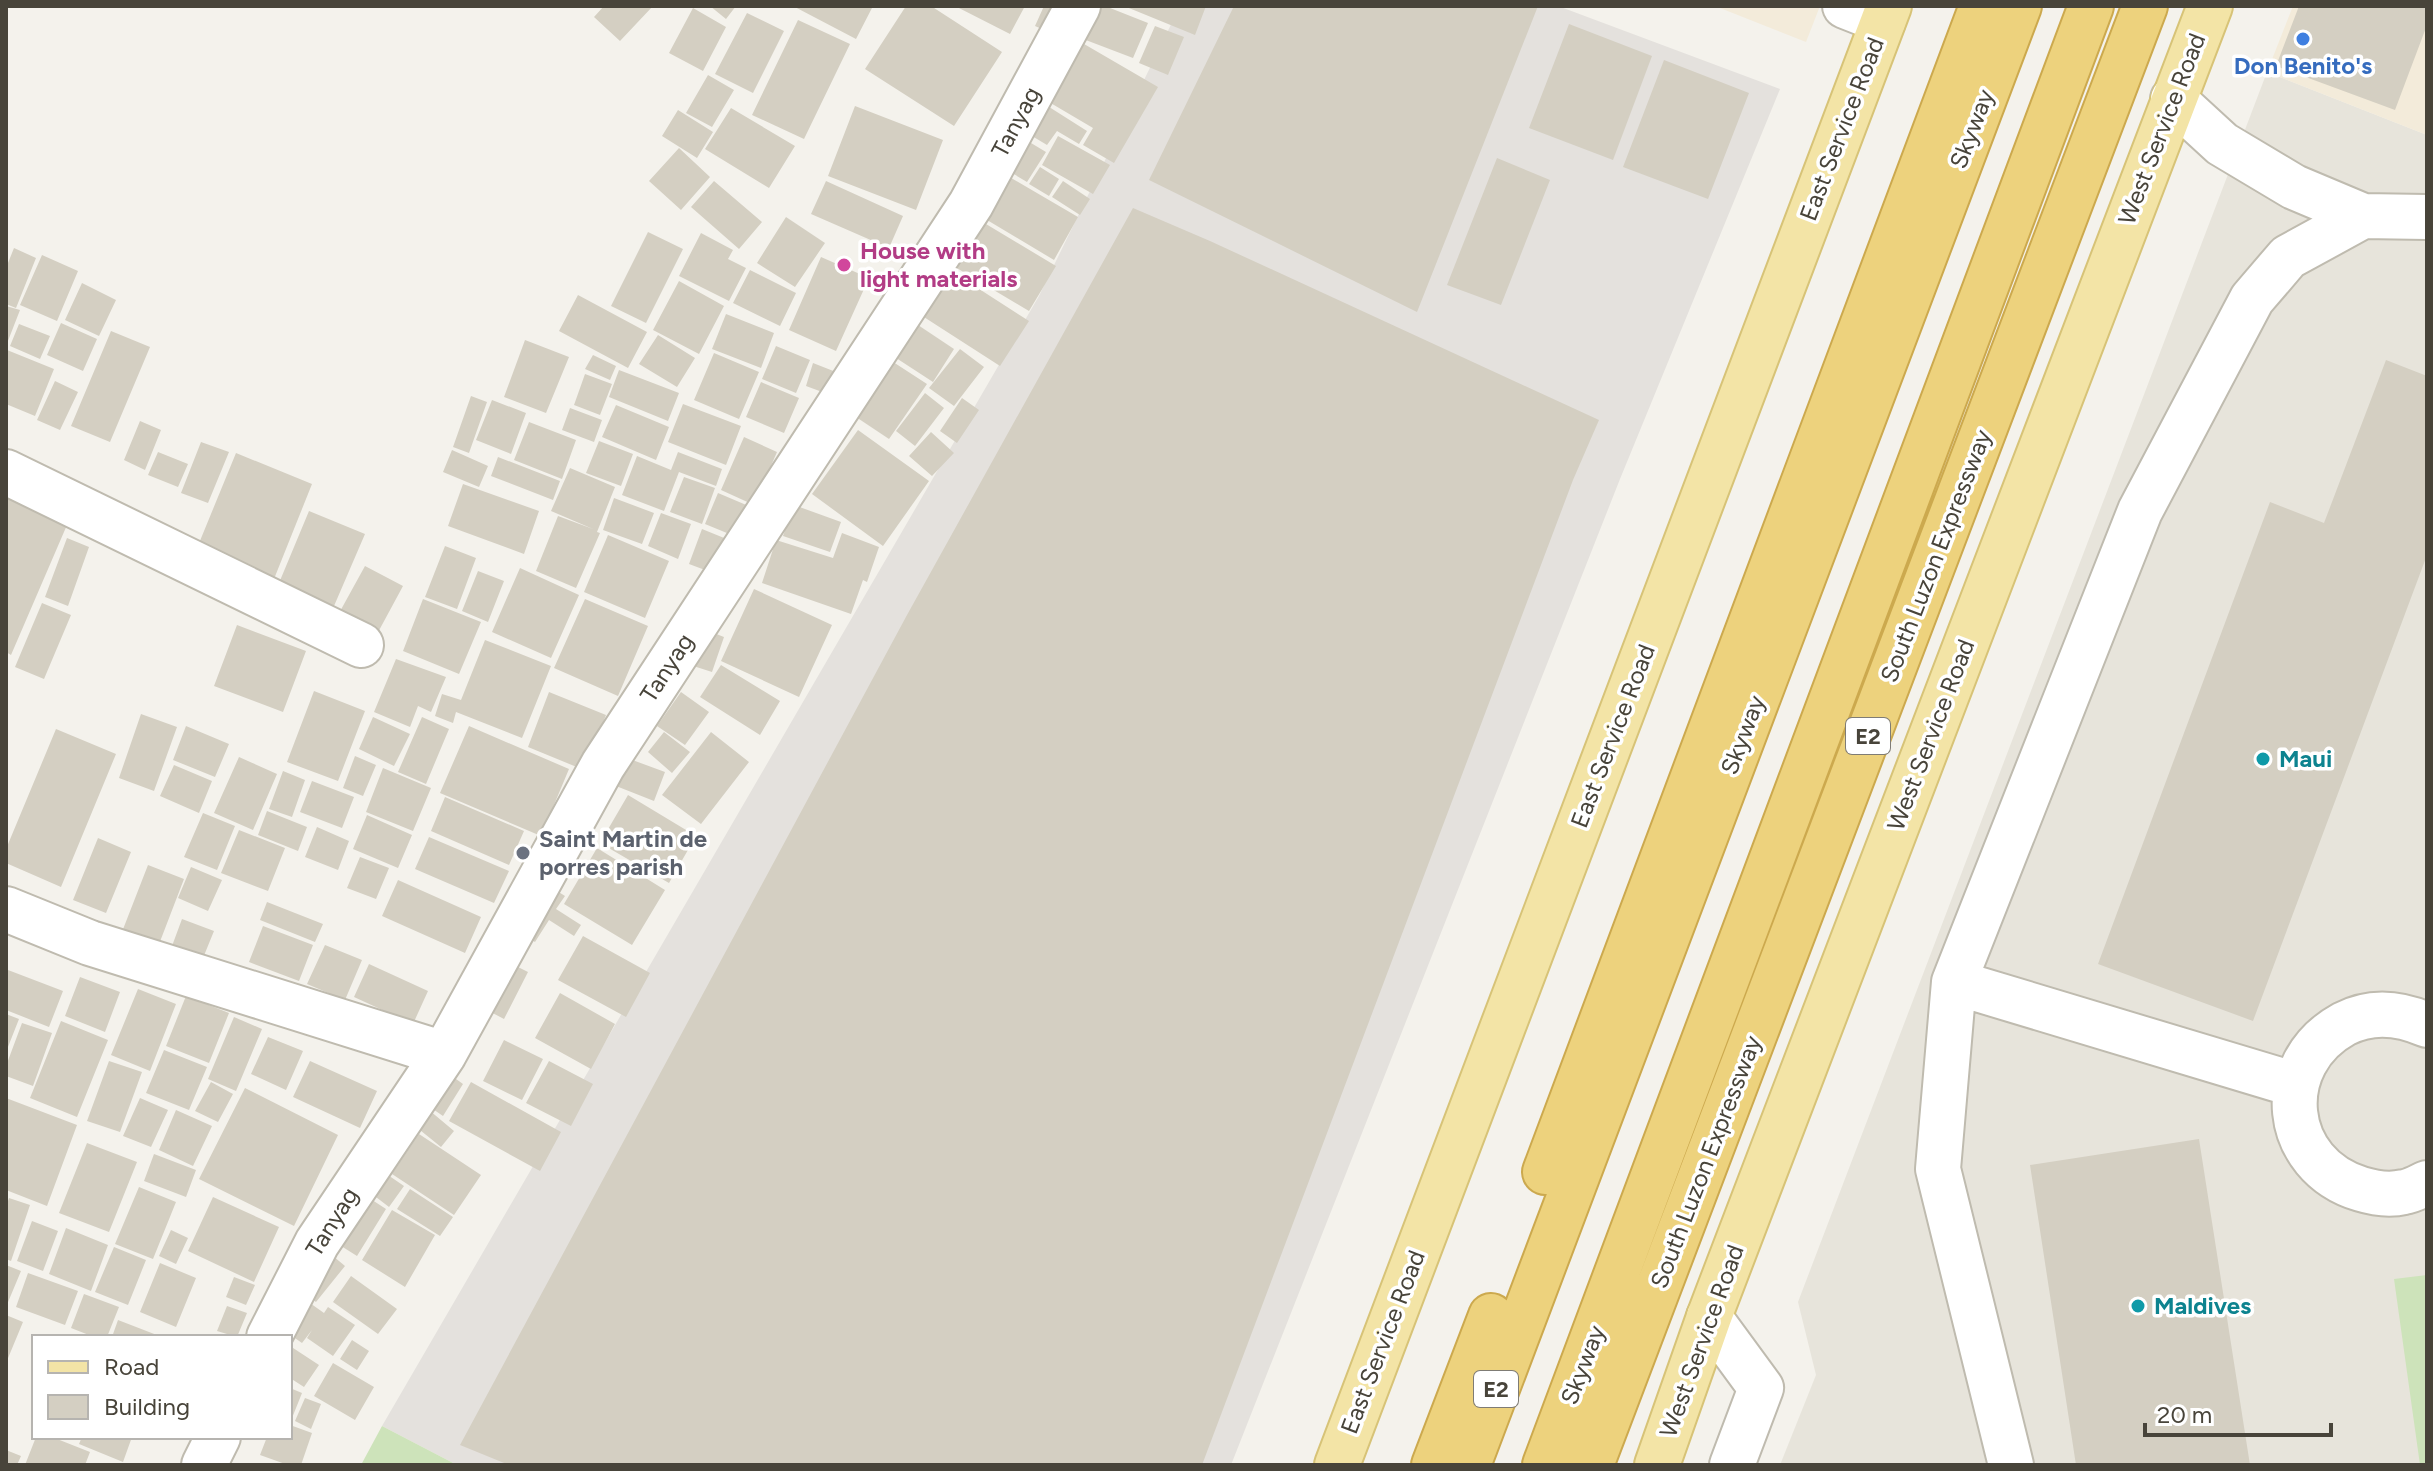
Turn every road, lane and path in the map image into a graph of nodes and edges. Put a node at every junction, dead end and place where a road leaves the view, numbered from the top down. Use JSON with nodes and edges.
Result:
{"nodes":[{"id":1,"x":1078,"y":6,"type":"edge"},
{"id":2,"x":1982,"y":6,"type":"edge"},
{"id":3,"x":2019,"y":6,"type":"edge"},
{"id":4,"x":2091,"y":6,"type":"edge"},
{"id":5,"x":2145,"y":6,"type":"edge"},
{"id":6,"x":2210,"y":6,"type":"edge"},
{"id":7,"x":1872,"y":11,"type":"edge"},
{"id":8,"x":2173,"y":99,"type":"junction"},
{"id":9,"x":2363,"y":216,"type":"junction"},
{"id":10,"x":2427,"y":217,"type":"edge"},
{"id":11,"x":6,"y":472,"type":"edge"},
{"id":12,"x":361,"y":645,"type":"dead end"},
{"id":13,"x":6,"y":909,"type":"edge"},
{"id":14,"x":1954,"y":982,"type":"junction"},
{"id":15,"x":2427,"y":1025,"type":"edge"},
{"id":16,"x":444,"y":1054,"type":"junction"},
{"id":17,"x":2296,"y":1085,"type":"junction"},
{"id":18,"x":2427,"y":1183,"type":"edge"},
{"id":19,"x":1709,"y":1317,"type":"junction"},
{"id":20,"x":270,"y":1335,"type":"edge"},
{"id":21,"x":217,"y":1439,"type":"edge"},
{"id":22,"x":204,"y":1465,"type":"edge"},
{"id":23,"x":1337,"y":1465,"type":"edge"},
{"id":24,"x":1434,"y":1465,"type":"edge"},
{"id":25,"x":1468,"y":1465,"type":"edge"},
{"id":26,"x":1545,"y":1465,"type":"edge"},
{"id":27,"x":1591,"y":1465,"type":"edge"},
{"id":28,"x":1657,"y":1465,"type":"edge"},
{"id":29,"x":1732,"y":1465,"type":"edge"},
{"id":30,"x":2011,"y":1465,"type":"edge"}],
"edges":[{"from":1,"to":16,"type":"street","name":"Tanyag"},
{"from":2,"to":24,"type":"highway","number":"E2"},
{"from":3,"to":25,"type":"highway","name":"Skyway","number":"E2"},
{"from":4,"to":26,"type":"highway","name":"Skyway","number":"E2"},
{"from":5,"to":27,"type":"highway","name":"South Luzon Expressway","number":"E2"},
{"from":6,"to":8,"type":"main road","name":"West Service Road"},
{"from":7,"to":23,"type":"main road","name":"East Service Road"},
{"from":8,"to":9,"type":"street"},
{"from":8,"to":19,"type":"main road","name":"West Service Road"},
{"from":9,"to":10,"type":"street"},
{"from":9,"to":14,"type":"street"},
{"from":11,"to":12,"type":"street"},
{"from":13,"to":16,"type":"street"},
{"from":14,"to":17,"type":"street"},
{"from":14,"to":30,"type":"street"},
{"from":15,"to":17,"type":"street"},
{"from":16,"to":20,"type":"street","name":"Tanyag"},
{"from":17,"to":18,"type":"street"},
{"from":19,"to":28,"type":"main road","name":"West Service Road"},
{"from":19,"to":29,"type":"street"},
{"from":21,"to":22,"type":"street"}]}
